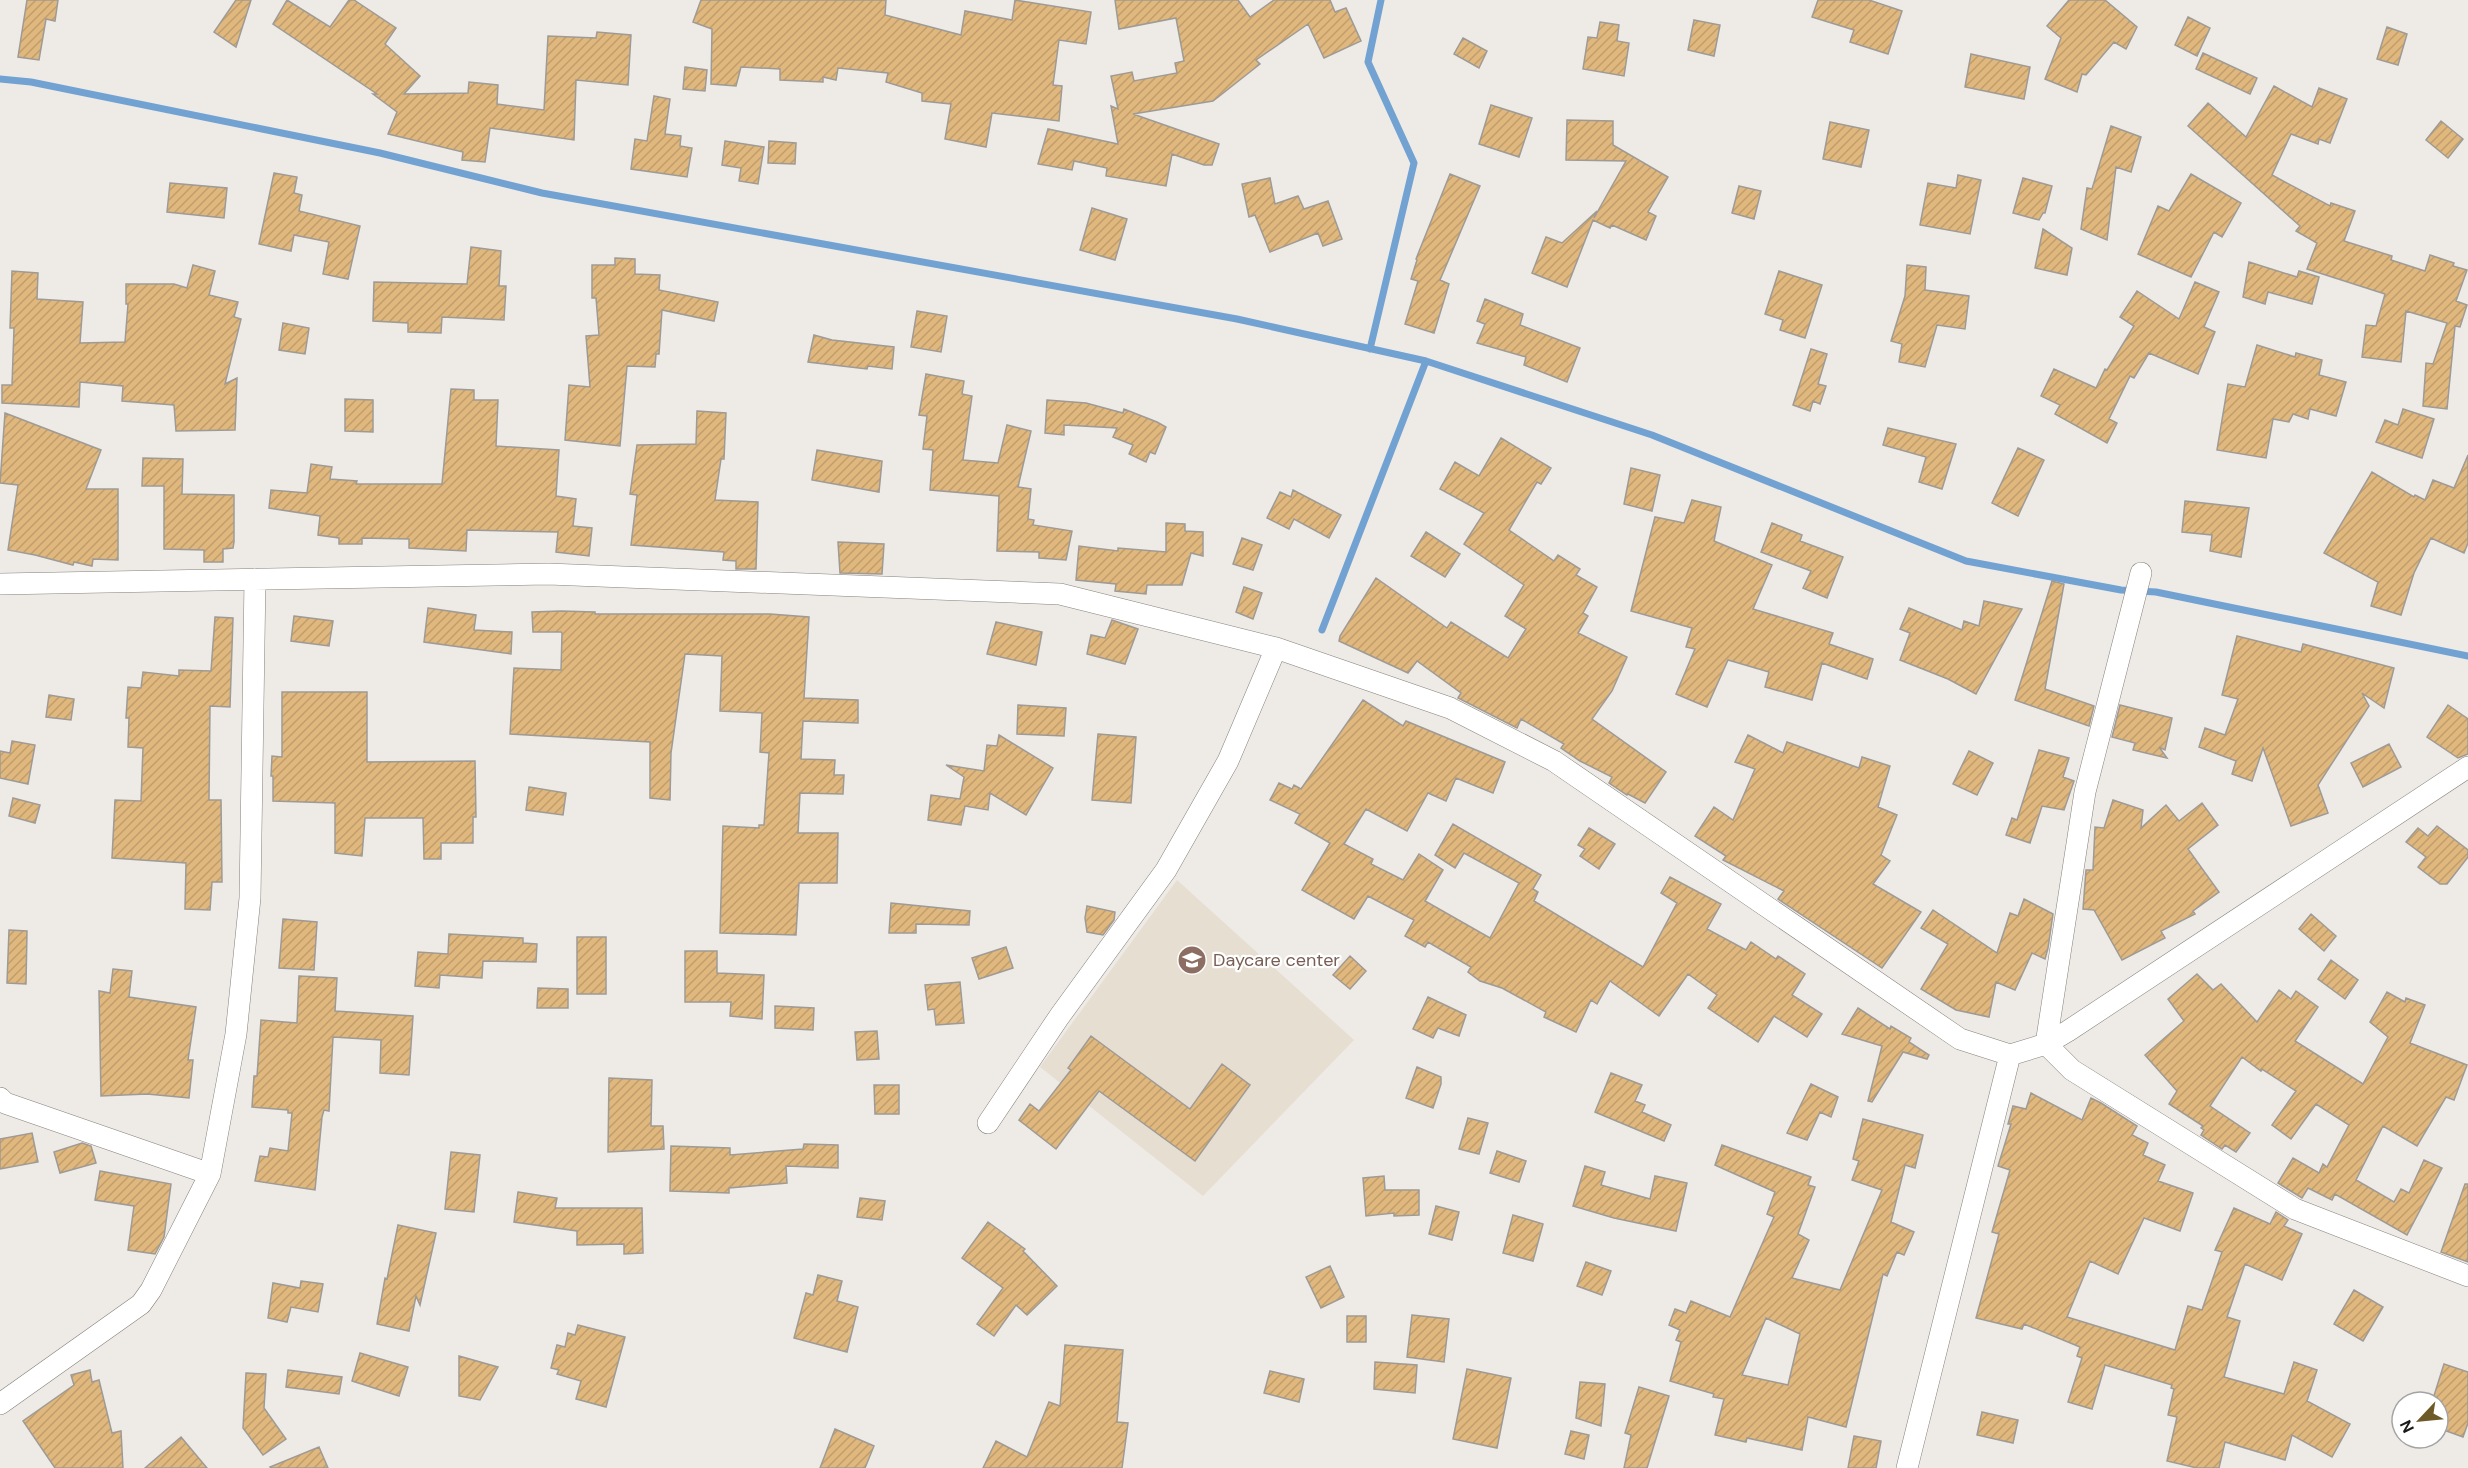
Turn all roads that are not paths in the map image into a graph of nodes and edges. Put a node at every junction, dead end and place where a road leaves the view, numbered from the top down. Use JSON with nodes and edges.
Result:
{"nodes":[{"id":1,"x":2140,"y":577,"type":"dead end"},
{"id":2,"x":255,"y":579,"type":"junction"},
{"id":3,"x":0,"y":584,"type":"edge"},
{"id":4,"x":1276,"y":648,"type":"junction"},
{"id":5,"x":2468,"y":767,"type":"edge"},
{"id":6,"x":2046,"y":1044,"type":"junction"},
{"id":7,"x":2010,"y":1055,"type":"junction"},
{"id":8,"x":0,"y":1098,"type":"edge"},
{"id":9,"x":987,"y":1123,"type":"dead end"},
{"id":10,"x":210,"y":1174,"type":"junction"},
{"id":11,"x":2468,"y":1276,"type":"edge"},
{"id":12,"x":0,"y":1404,"type":"edge"},
{"id":13,"x":1907,"y":1468,"type":"edge"}],
"edges":[{"from":1,"to":6,"type":"street"},
{"from":2,"to":3,"type":"street"},
{"from":2,"to":4,"type":"street"},
{"from":2,"to":10,"type":"street"},
{"from":4,"to":7,"type":"street"},
{"from":4,"to":9,"type":"street"},
{"from":5,"to":6,"type":"street"},
{"from":6,"to":7,"type":"street"},
{"from":6,"to":11,"type":"street"},
{"from":7,"to":13,"type":"street"},
{"from":8,"to":10,"type":"street"},
{"from":10,"to":12,"type":"street"}]}
